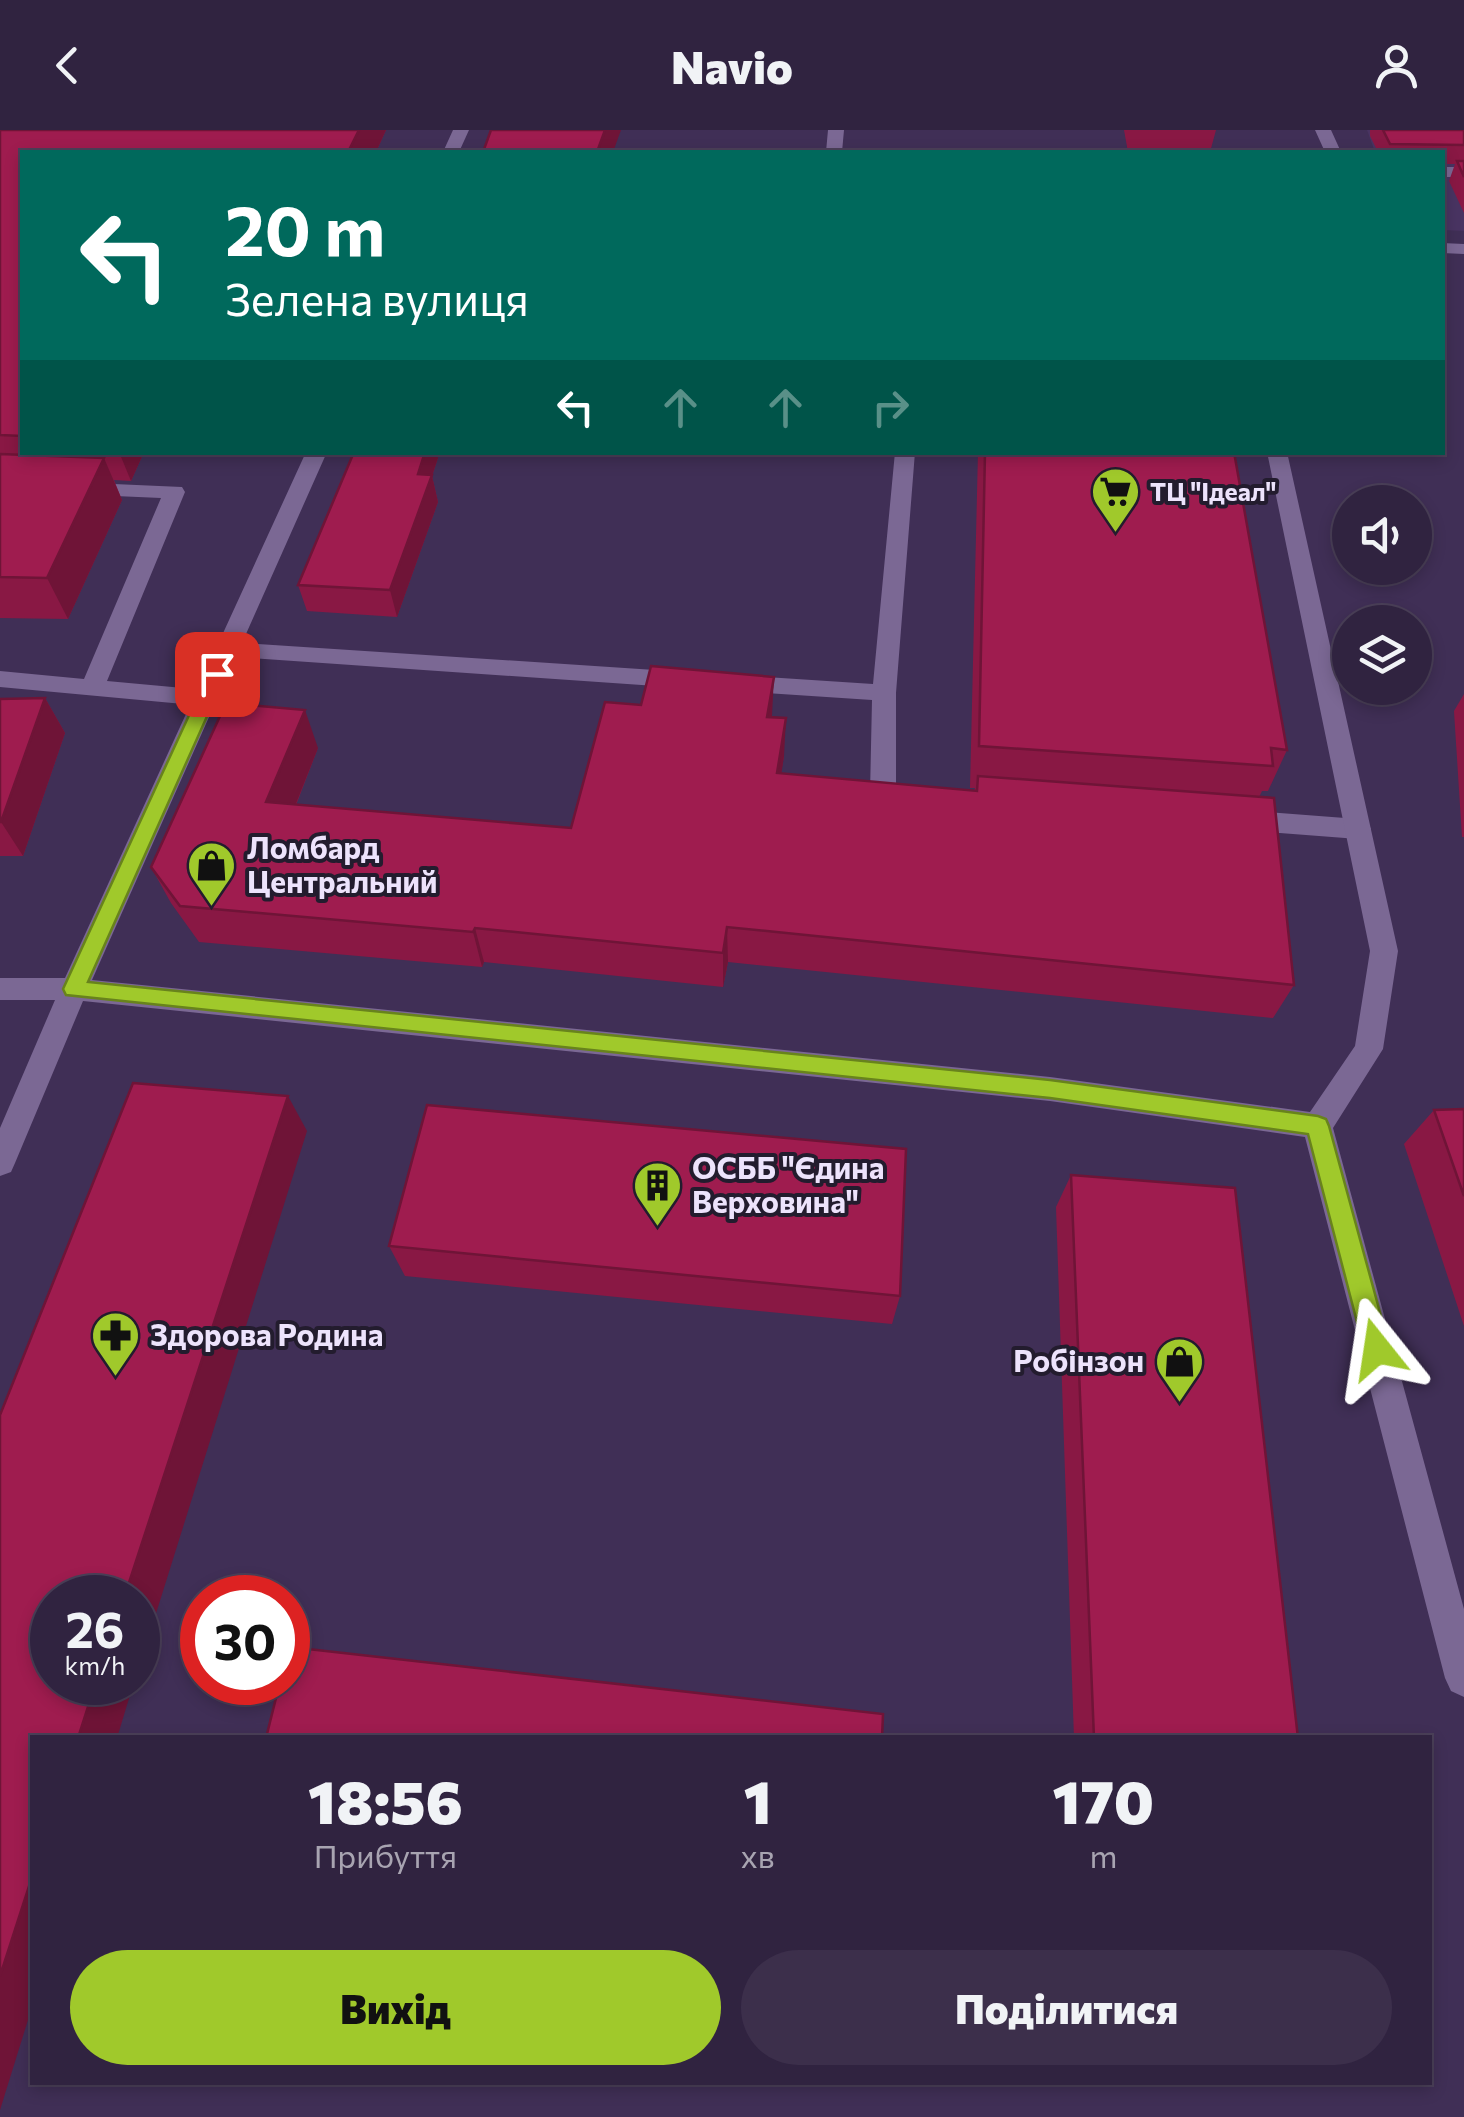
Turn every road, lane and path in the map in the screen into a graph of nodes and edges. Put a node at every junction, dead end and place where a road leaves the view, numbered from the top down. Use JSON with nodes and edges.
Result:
{"nodes":[{"id":1,"x":316,"y":455,"type":"edge"},
{"id":2,"x":905,"y":455,"type":"edge"},
{"id":3,"x":1278,"y":455,"type":"edge"},
{"id":4,"x":0,"y":485,"type":"edge"},
{"id":5,"x":229,"y":650,"type":"junction"},
{"id":6,"x":0,"y":679,"type":"edge"},
{"id":7,"x":92,"y":688,"type":"junction"},
{"id":8,"x":884,"y":693,"type":"junction"},
{"id":9,"x":205,"y":698,"type":"junction"},
{"id":10,"x":942,"y":798,"type":"edge"},
{"id":11,"x":1220,"y":819,"type":"edge"},
{"id":12,"x":1358,"y":829,"type":"junction"},
{"id":13,"x":0,"y":989,"type":"edge"},
{"id":14,"x":74,"y":989,"type":"junction"},
{"id":15,"x":1318,"y":1126,"type":"junction"},
{"id":16,"x":0,"y":1164,"type":"edge"},
{"id":17,"x":1464,"y":1678,"type":"edge"}],
"edges":[{"from":1,"to":5,"type":"street"},
{"from":2,"to":8,"type":"street"},
{"from":3,"to":12,"type":"street"},
{"from":4,"to":7,"type":"street"},
{"from":5,"to":8,"type":"street"},
{"from":5,"to":9,"type":"street"},
{"from":6,"to":7,"type":"street"},
{"from":7,"to":9,"type":"street"},
{"from":8,"to":10,"type":"street"},
{"from":9,"to":14,"type":"street"},
{"from":11,"to":12,"type":"street"},
{"from":12,"to":15,"type":"street"},
{"from":13,"to":14,"type":"street"},
{"from":14,"to":15,"type":"street"},
{"from":14,"to":16,"type":"street"},
{"from":15,"to":17,"type":"street"}]}
